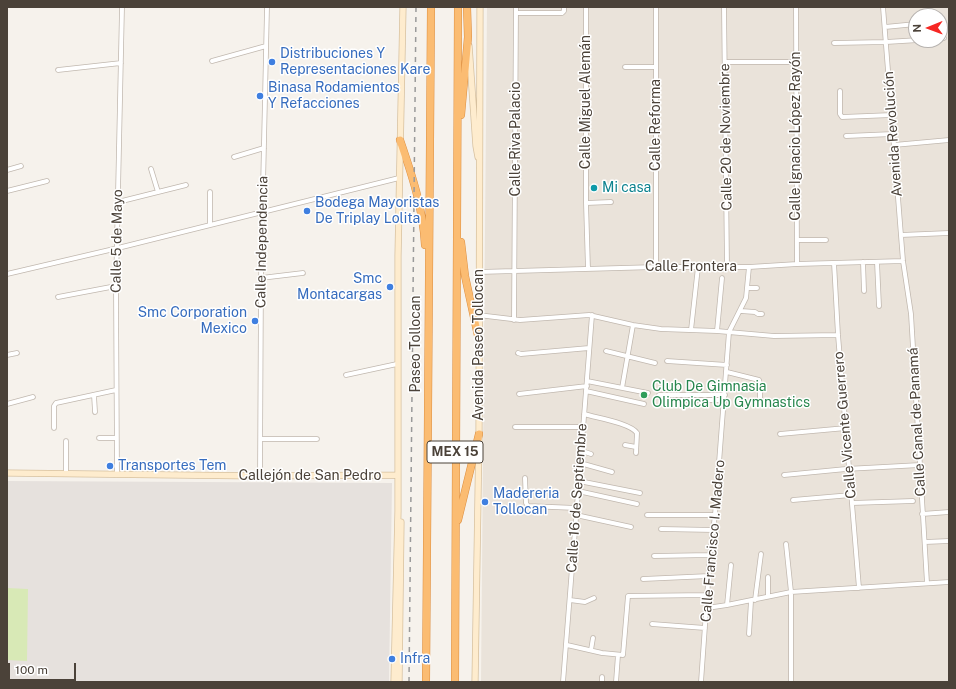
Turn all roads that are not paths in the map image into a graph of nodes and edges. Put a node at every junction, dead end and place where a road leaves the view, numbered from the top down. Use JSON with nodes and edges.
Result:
{"nodes":[{"id":1,"x":122,"y":7,"type":"edge"},
{"id":2,"x":267,"y":7,"type":"edge"},
{"id":3,"x":403,"y":7,"type":"edge"},
{"id":4,"x":431,"y":7,"type":"edge"},
{"id":5,"x":458,"y":7,"type":"edge"},
{"id":6,"x":468,"y":7,"type":"edge"},
{"id":7,"x":480,"y":7,"type":"edge"},
{"id":8,"x":516,"y":7,"type":"edge"},
{"id":9,"x":564,"y":7,"type":"edge"},
{"id":10,"x":586,"y":7,"type":"edge"},
{"id":11,"x":656,"y":7,"type":"edge"},
{"id":12,"x":724,"y":7,"type":"edge"},
{"id":13,"x":796,"y":7,"type":"edge"},
{"id":14,"x":883,"y":7,"type":"edge"},
{"id":15,"x":516,"y":13,"type":"junction"},
{"id":16,"x":908,"y":25,"type":"edge"},
{"id":17,"x":884,"y":27,"type":"junction"},
{"id":18,"x":468,"y":37,"type":"junction"},
{"id":19,"x":908,"y":41,"type":"edge"},
{"id":20,"x":886,"y":42,"type":"junction"},
{"id":21,"x":834,"y":43,"type":"dead end"},
{"id":22,"x":266,"y":46,"type":"junction"},
{"id":23,"x":212,"y":61,"type":"dead end"},
{"id":24,"x":724,"y":62,"type":"junction"},
{"id":25,"x":795,"y":62,"type":"junction"},
{"id":26,"x":121,"y":63,"type":"junction"},
{"id":27,"x":625,"y":67,"type":"dead end"},
{"id":28,"x":656,"y":67,"type":"junction"},
{"id":29,"x":58,"y":70,"type":"dead end"},
{"id":30,"x":840,"y":91,"type":"dead end"},
{"id":31,"x":892,"y":115,"type":"junction"},
{"id":32,"x":893,"y":134,"type":"junction"},
{"id":33,"x":846,"y":136,"type":"dead end"},
{"id":34,"x":457,"y":139,"type":"junction"},
{"id":35,"x":400,"y":140,"type":"junction"},
{"id":36,"x":949,"y":140,"type":"edge"},
{"id":37,"x":894,"y":145,"type":"junction"},
{"id":38,"x":264,"y":148,"type":"junction"},
{"id":39,"x":234,"y":157,"type":"dead end"},
{"id":40,"x":480,"y":164,"type":"junction"},
{"id":41,"x":21,"y":166,"type":"dead end"},
{"id":42,"x":151,"y":169,"type":"dead end"},
{"id":43,"x":7,"y":170,"type":"edge"},
{"id":44,"x":399,"y":178,"type":"junction"},
{"id":45,"x":47,"y":182,"type":"dead end"},
{"id":46,"x":186,"y":185,"type":"dead end"},
{"id":47,"x":7,"y":191,"type":"edge"},
{"id":48,"x":158,"y":192,"type":"junction"},
{"id":49,"x":210,"y":192,"type":"dead end"},
{"id":50,"x":118,"y":202,"type":"junction"},
{"id":51,"x":611,"y":202,"type":"dead end"},
{"id":52,"x":586,"y":203,"type":"junction"},
{"id":53,"x":262,"y":212,"type":"junction"},
{"id":54,"x":457,"y":222,"type":"junction"},
{"id":55,"x":210,"y":225,"type":"junction"},
{"id":56,"x":949,"y":233,"type":"edge"},
{"id":57,"x":901,"y":235,"type":"junction"},
{"id":58,"x":797,"y":240,"type":"junction"},
{"id":59,"x":826,"y":240,"type":"dead end"},
{"id":60,"x":118,"y":248,"type":"junction"},
{"id":61,"x":903,"y":261,"type":"junction"},
{"id":62,"x":863,"y":262,"type":"junction"},
{"id":63,"x":877,"y":262,"type":"junction"},
{"id":64,"x":834,"y":263,"type":"junction"},
{"id":65,"x":797,"y":264,"type":"junction"},
{"id":66,"x":656,"y":267,"type":"junction"},
{"id":67,"x":698,"y":267,"type":"junction"},
{"id":68,"x":727,"y":267,"type":"junction"},
{"id":69,"x":749,"y":267,"type":"junction"},
{"id":70,"x":588,"y":269,"type":"junction"},
{"id":71,"x":515,"y":271,"type":"junction"},
{"id":72,"x":479,"y":272,"type":"junction"},
{"id":73,"x":304,"y":273,"type":"dead end"},
{"id":74,"x":7,"y":274,"type":"edge"},
{"id":75,"x":261,"y":278,"type":"junction"},
{"id":76,"x":722,"y":278,"type":"dead end"},
{"id":77,"x":116,"y":286,"type":"junction"},
{"id":78,"x":748,"y":288,"type":"junction"},
{"id":79,"x":757,"y":288,"type":"dead end"},
{"id":80,"x":864,"y":291,"type":"dead end"},
{"id":81,"x":58,"y":297,"type":"dead end"},
{"id":82,"x":879,"y":306,"type":"dead end"},
{"id":83,"x":741,"y":311,"type":"junction"},
{"id":84,"x":762,"y":314,"type":"dead end"},
{"id":85,"x":429,"y":315,"type":"junction"},
{"id":86,"x":592,"y":315,"type":"junction"},
{"id":87,"x":478,"y":316,"type":"junction"},
{"id":88,"x":514,"y":320,"type":"junction"},
{"id":89,"x":633,"y":325,"type":"junction"},
{"id":90,"x":691,"y":330,"type":"junction"},
{"id":91,"x":717,"y":331,"type":"junction"},
{"id":92,"x":729,"y":332,"type":"junction"},
{"id":93,"x":838,"y":335,"type":"junction"},
{"id":94,"x":478,"y":336,"type":"junction"},
{"id":95,"x":589,"y":348,"type":"junction"},
{"id":96,"x":606,"y":351,"type":"dead end"},
{"id":97,"x":17,"y":353,"type":"dead end"},
{"id":98,"x":518,"y":353,"type":"dead end"},
{"id":99,"x":7,"y":355,"type":"edge"},
{"id":100,"x":628,"y":357,"type":"junction"},
{"id":101,"x":667,"y":361,"type":"dead end"},
{"id":102,"x":655,"y":363,"type":"dead end"},
{"id":103,"x":397,"y":364,"type":"junction"},
{"id":104,"x":727,"y":365,"type":"junction"},
{"id":105,"x":727,"y":372,"type":"junction"},
{"id":106,"x":346,"y":375,"type":"dead end"},
{"id":107,"x":587,"y":381,"type":"junction"},
{"id":108,"x":622,"y":388,"type":"junction"},
{"id":109,"x":586,"y":389,"type":"junction"},
{"id":110,"x":116,"y":390,"type":"junction"},
{"id":111,"x":648,"y":393,"type":"dead end"},
{"id":112,"x":519,"y":394,"type":"dead end"},
{"id":113,"x":94,"y":395,"type":"junction"},
{"id":114,"x":659,"y":395,"type":"dead end"},
{"id":115,"x":33,"y":397,"type":"dead end"},
{"id":116,"x":725,"y":398,"type":"junction"},
{"id":117,"x":7,"y":404,"type":"edge"},
{"id":118,"x":644,"y":404,"type":"dead end"},
{"id":119,"x":760,"y":405,"type":"dead end"},
{"id":120,"x":94,"y":412,"type":"dead end"},
{"id":121,"x":584,"y":414,"type":"junction"},
{"id":122,"x":514,"y":427,"type":"dead end"},
{"id":123,"x":583,"y":427,"type":"junction"},
{"id":124,"x":54,"y":428,"type":"dead end"},
{"id":125,"x":846,"y":428,"type":"junction"},
{"id":126,"x":479,"y":434,"type":"junction"},
{"id":127,"x":780,"y":434,"type":"dead end"},
{"id":128,"x":99,"y":438,"type":"dead end"},
{"id":129,"x":116,"y":438,"type":"junction"},
{"id":130,"x":261,"y":439,"type":"junction"},
{"id":131,"x":317,"y":439,"type":"dead end"},
{"id":132,"x":66,"y":441,"type":"dead end"},
{"id":133,"x":625,"y":445,"type":"dead end"},
{"id":134,"x":636,"y":447,"type":"junction"},
{"id":135,"x":582,"y":451,"type":"junction"},
{"id":136,"x":636,"y":453,"type":"dead end"},
{"id":137,"x":591,"y":454,"type":"dead end"},
{"id":138,"x":580,"y":462,"type":"junction"},
{"id":139,"x":920,"y":465,"type":"junction"},
{"id":140,"x":849,"y":469,"type":"junction"},
{"id":141,"x":612,"y":472,"type":"dead end"},
{"id":142,"x":7,"y":473,"type":"edge"},
{"id":143,"x":66,"y":473,"type":"junction"},
{"id":144,"x":117,"y":474,"type":"junction"},
{"id":145,"x":397,"y":475,"type":"junction"},
{"id":146,"x":784,"y":475,"type":"dead end"},
{"id":147,"x":260,"y":476,"type":"junction"},
{"id":148,"x":525,"y":478,"type":"dead end"},
{"id":149,"x":579,"y":481,"type":"junction"},
{"id":150,"x":397,"y":485,"type":"junction"},
{"id":151,"x":578,"y":490,"type":"junction"},
{"id":152,"x":640,"y":493,"type":"dead end"},
{"id":153,"x":851,"y":495,"type":"junction"},
{"id":154,"x":793,"y":500,"type":"dead end"},
{"id":155,"x":913,"y":500,"type":"dead end"},
{"id":156,"x":852,"y":503,"type":"junction"},
{"id":157,"x":637,"y":504,"type":"dead end"},
{"id":158,"x":576,"y":508,"type":"junction"},
{"id":159,"x":949,"y":512,"type":"edge"},
{"id":160,"x":922,"y":514,"type":"junction"},
{"id":161,"x":576,"y":515,"type":"junction"},
{"id":162,"x":647,"y":515,"type":"dead end"},
{"id":163,"x":715,"y":515,"type":"junction"},
{"id":164,"x":631,"y":527,"type":"dead end"},
{"id":165,"x":661,"y":529,"type":"dead end"},
{"id":166,"x":714,"y":530,"type":"junction"},
{"id":167,"x":455,"y":532,"type":"junction"},
{"id":168,"x":949,"y":541,"type":"edge"},
{"id":169,"x":924,"y":542,"type":"junction"},
{"id":170,"x":786,"y":544,"type":"dead end"},
{"id":171,"x":761,"y":554,"type":"dead end"},
{"id":172,"x":710,"y":555,"type":"junction"},
{"id":173,"x":654,"y":556,"type":"dead end"},
{"id":174,"x":731,"y":565,"type":"dead end"},
{"id":175,"x":709,"y":576,"type":"junction"},
{"id":176,"x":768,"y":577,"type":"dead end"},
{"id":177,"x":643,"y":579,"type":"dead end"},
{"id":178,"x":949,"y":582,"type":"edge"},
{"id":179,"x":926,"y":583,"type":"junction"},
{"id":180,"x":859,"y":588,"type":"junction"},
{"id":181,"x":791,"y":592,"type":"junction"},
{"id":182,"x":708,"y":596,"type":"junction"},
{"id":183,"x":768,"y":596,"type":"junction"},
{"id":184,"x":594,"y":598,"type":"dead end"},
{"id":185,"x":570,"y":600,"type":"junction"},
{"id":186,"x":753,"y":600,"type":"junction"},
{"id":187,"x":727,"y":605,"type":"junction"},
{"id":188,"x":707,"y":608,"type":"junction"},
{"id":189,"x":652,"y":624,"type":"dead end"},
{"id":190,"x":705,"y":628,"type":"junction"},
{"id":191,"x":749,"y":634,"type":"dead end"},
{"id":192,"x":593,"y":638,"type":"dead end"},
{"id":193,"x":566,"y":645,"type":"junction"},
{"id":194,"x":591,"y":650,"type":"junction"},
{"id":195,"x":618,"y":655,"type":"junction"},
{"id":196,"x":602,"y":677,"type":"dead end"},
{"id":197,"x":394,"y":682,"type":"edge"},
{"id":198,"x":398,"y":682,"type":"edge"},
{"id":199,"x":426,"y":682,"type":"edge"},
{"id":200,"x":455,"y":682,"type":"edge"},
{"id":201,"x":475,"y":682,"type":"edge"},
{"id":202,"x":563,"y":682,"type":"edge"},
{"id":203,"x":602,"y":682,"type":"edge"},
{"id":204,"x":616,"y":682,"type":"edge"},
{"id":205,"x":702,"y":682,"type":"edge"},
{"id":206,"x":791,"y":682,"type":"edge"}],
"edges":[{"from":1,"to":26,"type":"street","name":"Calle 5 de Mayo"},
{"from":2,"to":22,"type":"street","name":"Calle Independencia"},
{"from":3,"to":35,"type":"main road"},
{"from":4,"to":85,"type":"highway","name":"Paseo Tollocan","number":"MEX 15"},
{"from":5,"to":34,"type":"highway","number":"MEX 15"},
{"from":6,"to":18,"type":"highway"},
{"from":7,"to":40,"type":"main road","name":"Avenida Paseo Tollocan"},
{"from":8,"to":15,"type":"street","name":"Calle Riva Palacio"},
{"from":9,"to":15,"type":"street"},
{"from":10,"to":52,"type":"street","name":"Calle Miguel Alemán"},
{"from":11,"to":28,"type":"street","name":"Calle Reforma"},
{"from":12,"to":24,"type":"street","name":"Calle 20 de Noviembre"},
{"from":13,"to":25,"type":"street","name":"Calle Ignacio López Rayón"},
{"from":14,"to":17,"type":"street","name":"Avenida Revolución"},
{"from":15,"to":71,"type":"street","name":"Calle Riva Palacio"},
{"from":16,"to":17,"type":"street"},
{"from":17,"to":20,"type":"street","name":"Avenida Revolución"},
{"from":18,"to":34,"type":"highway"},
{"from":18,"to":40,"type":"main road"},
{"from":19,"to":20,"type":"street"},
{"from":20,"to":21,"type":"street"},
{"from":20,"to":31,"type":"street","name":"Avenida Revolución"},
{"from":22,"to":23,"type":"street"},
{"from":22,"to":38,"type":"street","name":"Calle Independencia"},
{"from":24,"to":25,"type":"street"},
{"from":24,"to":68,"type":"street","name":"Calle 20 de Noviembre"},
{"from":25,"to":58,"type":"street","name":"Calle Ignacio López Rayón"},
{"from":26,"to":29,"type":"street"},
{"from":26,"to":50,"type":"street","name":"Calle 5 de Mayo"},
{"from":27,"to":28,"type":"street"},
{"from":28,"to":66,"type":"street","name":"Calle Reforma"},
{"from":30,"to":31,"type":"street"},
{"from":31,"to":32,"type":"street","name":"Avenida Revolución"},
{"from":32,"to":33,"type":"street"},
{"from":32,"to":37,"type":"street","name":"Avenida Revolución"},
{"from":34,"to":54,"type":"highway","number":"MEX 15"},
{"from":35,"to":44,"type":"main road"},
{"from":35,"to":85,"type":"highway"},
{"from":36,"to":37,"type":"street"},
{"from":37,"to":57,"type":"street","name":"Avenida Revolución"},
{"from":38,"to":39,"type":"street"},
{"from":38,"to":53,"type":"street","name":"Calle Independencia"},
{"from":40,"to":72,"type":"main road","name":"Avenida Paseo Tollocan"},
{"from":41,"to":43,"type":"street"},
{"from":42,"to":48,"type":"street"},
{"from":44,"to":53,"type":"street"},
{"from":44,"to":103,"type":"main road"},
{"from":45,"to":47,"type":"street"},
{"from":46,"to":48,"type":"street"},
{"from":48,"to":50,"type":"street"},
{"from":49,"to":55,"type":"street"},
{"from":50,"to":60,"type":"street","name":"Calle 5 de Mayo"},
{"from":51,"to":52,"type":"street"},
{"from":52,"to":70,"type":"street","name":"Calle Miguel Alemán"},
{"from":53,"to":55,"type":"street"},
{"from":53,"to":75,"type":"street","name":"Calle Independencia"},
{"from":54,"to":94,"type":"highway"},
{"from":54,"to":167,"type":"highway","number":"MEX 15"},
{"from":55,"to":60,"type":"street"},
{"from":56,"to":57,"type":"street"},
{"from":57,"to":61,"type":"street","name":"Avenida Revolución"},
{"from":58,"to":59,"type":"street"},
{"from":58,"to":65,"type":"street","name":"Calle Ignacio López Rayón"},
{"from":60,"to":74,"type":"street"},
{"from":60,"to":77,"type":"street","name":"Calle 5 de Mayo"},
{"from":61,"to":63,"type":"street","name":"Calle Frontera"},
{"from":61,"to":139,"type":"street","name":"Calle Canal de Panamá"},
{"from":62,"to":63,"type":"street","name":"Calle Frontera"},
{"from":62,"to":64,"type":"street","name":"Calle Frontera"},
{"from":62,"to":80,"type":"street"},
{"from":63,"to":82,"type":"street"},
{"from":64,"to":65,"type":"street","name":"Calle Frontera"},
{"from":64,"to":93,"type":"street","name":"Calle Vicente Guerrero"},
{"from":65,"to":69,"type":"street","name":"Calle Frontera"},
{"from":66,"to":67,"type":"street","name":"Calle Frontera"},
{"from":66,"to":70,"type":"street","name":"Calle Frontera"},
{"from":67,"to":68,"type":"street","name":"Calle Frontera"},
{"from":67,"to":90,"type":"street"},
{"from":68,"to":69,"type":"street","name":"Calle Frontera"},
{"from":69,"to":78,"type":"street","name":"Calle Francisco I. Madero"},
{"from":70,"to":71,"type":"street","name":"Calle Frontera"},
{"from":71,"to":72,"type":"street","name":"Calle Frontera"},
{"from":71,"to":88,"type":"street","name":"Calle Riva Palacio"},
{"from":72,"to":87,"type":"main road","name":"Avenida Paseo Tollocan"},
{"from":73,"to":75,"type":"street"},
{"from":75,"to":130,"type":"street","name":"Calle Independencia"},
{"from":76,"to":91,"type":"street"},
{"from":77,"to":81,"type":"street"},
{"from":77,"to":110,"type":"street","name":"Calle 5 de Mayo"},
{"from":78,"to":79,"type":"street"},
{"from":78,"to":83,"type":"street","name":"Calle Francisco I. Madero"},
{"from":83,"to":84,"type":"street"},
{"from":83,"to":92,"type":"street","name":"Calle Francisco I. Madero"},
{"from":85,"to":199,"type":"highway","name":"Paseo Tollocan","number":"MEX 15"},
{"from":86,"to":88,"type":"street"},
{"from":86,"to":89,"type":"street"},
{"from":86,"to":95,"type":"street","name":"Calle 16 de Septiembre"},
{"from":87,"to":88,"type":"street"},
{"from":87,"to":94,"type":"main road","name":"Avenida Paseo Tollocan"},
{"from":89,"to":90,"type":"street"},
{"from":89,"to":100,"type":"street"},
{"from":90,"to":91,"type":"street"},
{"from":91,"to":92,"type":"street"},
{"from":92,"to":93,"type":"street"},
{"from":92,"to":104,"type":"street","name":"Calle Francisco I. Madero"},
{"from":93,"to":125,"type":"street","name":"Calle Vicente Guerrero"},
{"from":94,"to":126,"type":"main road","name":"Avenida Paseo Tollocan"},
{"from":95,"to":98,"type":"street"},
{"from":95,"to":107,"type":"street","name":"Calle 16 de Septiembre"},
{"from":96,"to":100,"type":"street"},
{"from":97,"to":99,"type":"street"},
{"from":100,"to":102,"type":"street"},
{"from":100,"to":108,"type":"street"},
{"from":101,"to":104,"type":"street"},
{"from":103,"to":106,"type":"street"},
{"from":103,"to":145,"type":"main road"},
{"from":104,"to":105,"type":"street","name":"Calle Francisco I. Madero"},
{"from":105,"to":116,"type":"street","name":"Calle Francisco I. Madero"},
{"from":105,"to":119,"type":"street"},
{"from":107,"to":108,"type":"street"},
{"from":107,"to":109,"type":"street","name":"Calle 16 de Septiembre"},
{"from":108,"to":111,"type":"street"},
{"from":109,"to":112,"type":"street"},
{"from":109,"to":118,"type":"street"},
{"from":109,"to":121,"type":"street","name":"Calle 16 de Septiembre"},
{"from":110,"to":113,"type":"street"},
{"from":110,"to":129,"type":"street","name":"Calle 5 de Mayo"},
{"from":113,"to":120,"type":"street"},
{"from":113,"to":124,"type":"street"},
{"from":114,"to":116,"type":"street"},
{"from":115,"to":117,"type":"street"},
{"from":116,"to":163,"type":"street","name":"Calle Francisco I. Madero"},
{"from":121,"to":123,"type":"street","name":"Calle 16 de Septiembre"},
{"from":121,"to":134,"type":"street"},
{"from":122,"to":123,"type":"street"},
{"from":123,"to":135,"type":"street","name":"Calle 16 de Septiembre"},
{"from":125,"to":127,"type":"street"},
{"from":125,"to":140,"type":"street","name":"Calle Vicente Guerrero"},
{"from":126,"to":167,"type":"highway"},
{"from":126,"to":201,"type":"main road","name":"Avenida Paseo Tollocan"},
{"from":128,"to":129,"type":"street"},
{"from":129,"to":144,"type":"street","name":"Calle 5 de Mayo"},
{"from":130,"to":131,"type":"street"},
{"from":130,"to":147,"type":"street","name":"Calle Independencia"},
{"from":132,"to":143,"type":"street"},
{"from":133,"to":134,"type":"street"},
{"from":134,"to":136,"type":"street"},
{"from":135,"to":137,"type":"street"},
{"from":135,"to":138,"type":"street","name":"Calle 16 de Septiembre"},
{"from":138,"to":141,"type":"street"},
{"from":138,"to":149,"type":"street","name":"Calle 16 de Septiembre"},
{"from":139,"to":140,"type":"street"},
{"from":139,"to":160,"type":"street","name":"Calle Canal de Panamá"},
{"from":140,"to":146,"type":"street"},
{"from":140,"to":153,"type":"street","name":"Calle Vicente Guerrero"},
{"from":142,"to":143,"type":"main road","name":"Callejón de San Pedro"},
{"from":143,"to":144,"type":"main road","name":"Callejón de San Pedro"},
{"from":144,"to":147,"type":"main road","name":"Callejón de San Pedro"},
{"from":145,"to":147,"type":"main road","name":"Callejón de San Pedro"},
{"from":145,"to":150,"type":"main road"},
{"from":148,"to":158,"type":"street"},
{"from":149,"to":151,"type":"street","name":"Calle 16 de Septiembre"},
{"from":149,"to":152,"type":"street"},
{"from":150,"to":197,"type":"main road"},
{"from":150,"to":198,"type":"main road"},
{"from":151,"to":157,"type":"street"},
{"from":151,"to":158,"type":"street","name":"Calle 16 de Septiembre"},
{"from":153,"to":154,"type":"street"},
{"from":153,"to":156,"type":"street","name":"Calle Vicente Guerrero"},
{"from":155,"to":156,"type":"street"},
{"from":156,"to":180,"type":"street","name":"Calle Vicente Guerrero"},
{"from":158,"to":161,"type":"street","name":"Calle 16 de Septiembre"},
{"from":159,"to":160,"type":"street"},
{"from":160,"to":169,"type":"street","name":"Calle Canal de Panamá"},
{"from":161,"to":164,"type":"street"},
{"from":161,"to":185,"type":"street","name":"Calle 16 de Septiembre"},
{"from":162,"to":163,"type":"street"},
{"from":163,"to":166,"type":"street","name":"Calle Francisco I. Madero"},
{"from":165,"to":166,"type":"street"},
{"from":166,"to":172,"type":"street","name":"Calle Francisco I. Madero"},
{"from":167,"to":200,"type":"highway","number":"MEX 15"},
{"from":168,"to":169,"type":"street"},
{"from":169,"to":179,"type":"street","name":"Calle Canal de Panamá"},
{"from":170,"to":181,"type":"street"},
{"from":171,"to":186,"type":"street"},
{"from":172,"to":173,"type":"street"},
{"from":172,"to":175,"type":"street","name":"Calle Francisco I. Madero"},
{"from":174,"to":187,"type":"street"},
{"from":175,"to":177,"type":"street"},
{"from":175,"to":182,"type":"street","name":"Calle Francisco I. Madero"},
{"from":176,"to":183,"type":"street"},
{"from":178,"to":179,"type":"street"},
{"from":179,"to":180,"type":"street"},
{"from":180,"to":181,"type":"street"},
{"from":181,"to":183,"type":"street"},
{"from":181,"to":206,"type":"street"},
{"from":182,"to":188,"type":"street","name":"Calle Francisco I. Madero"},
{"from":182,"to":195,"type":"street"},
{"from":183,"to":186,"type":"street"},
{"from":184,"to":185,"type":"street"},
{"from":185,"to":193,"type":"street","name":"Calle 16 de Septiembre"},
{"from":186,"to":187,"type":"street"},
{"from":186,"to":191,"type":"street"},
{"from":187,"to":188,"type":"street"},
{"from":188,"to":190,"type":"street","name":"Calle Francisco I. Madero"},
{"from":189,"to":190,"type":"street"},
{"from":190,"to":205,"type":"street","name":"Calle Francisco I. Madero"},
{"from":192,"to":194,"type":"street"},
{"from":193,"to":194,"type":"street"},
{"from":193,"to":202,"type":"street","name":"Calle 16 de Septiembre"},
{"from":194,"to":195,"type":"street"},
{"from":195,"to":204,"type":"street"},
{"from":196,"to":203,"type":"street"}]}
